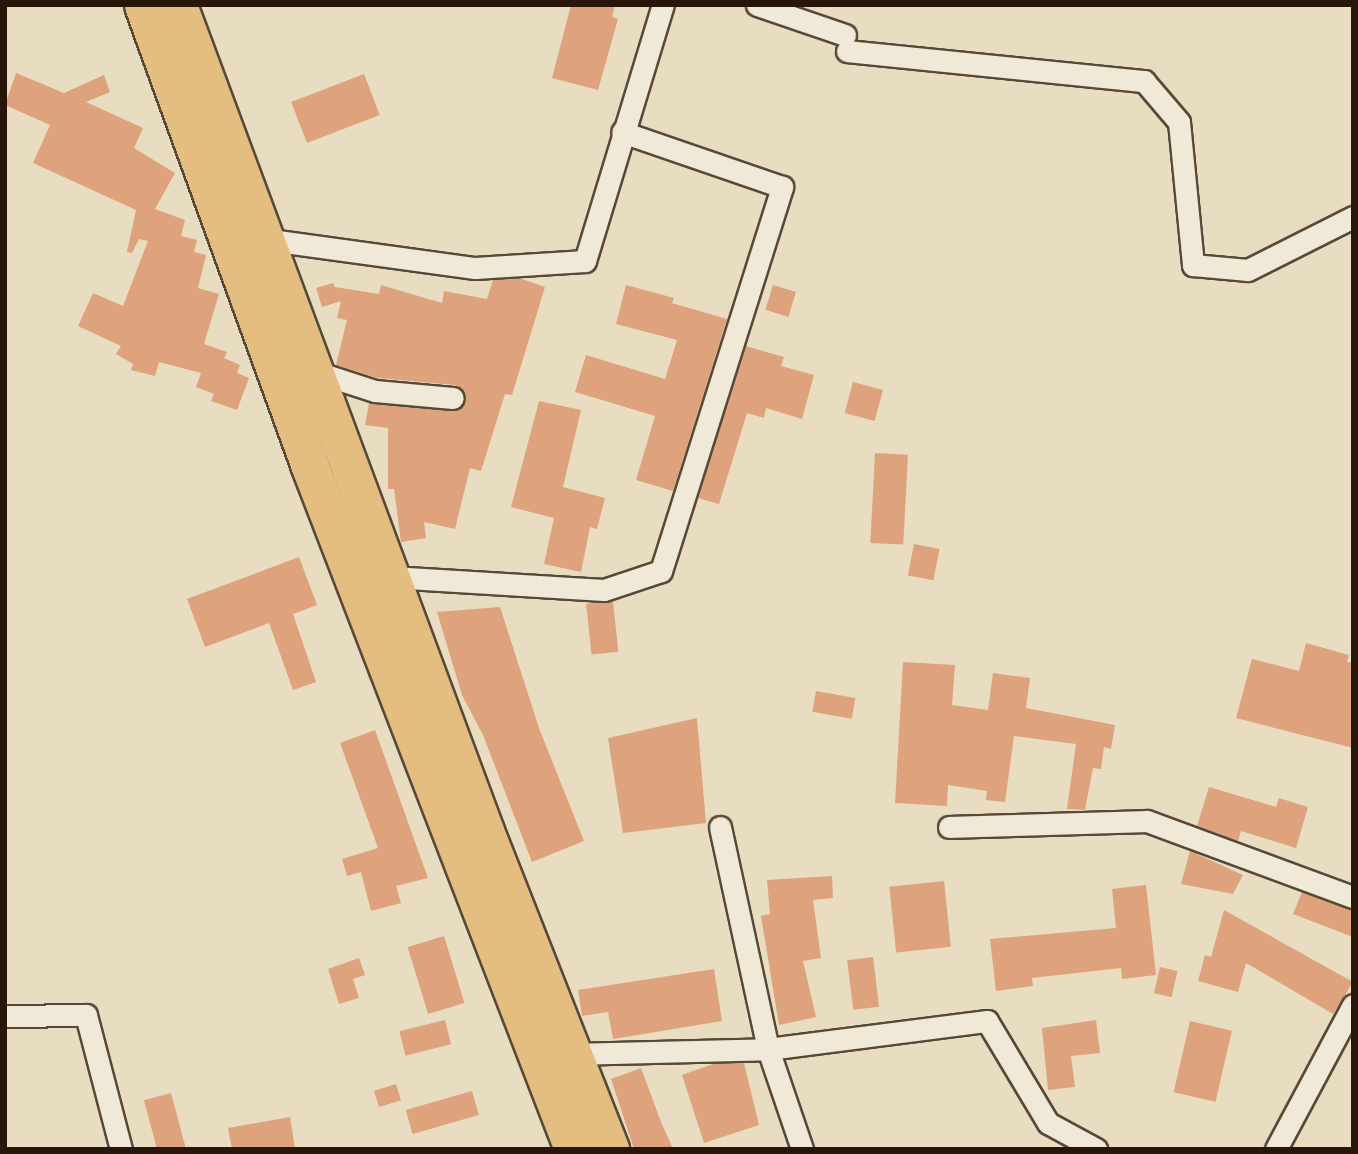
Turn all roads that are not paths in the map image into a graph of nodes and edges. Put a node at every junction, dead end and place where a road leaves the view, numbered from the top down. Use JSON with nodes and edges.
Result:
{"nodes":[{"id":1,"x":143,"y":5,"type":"edge"},
{"id":2,"x":178,"y":5,"type":"edge"},
{"id":3,"x":663,"y":5,"type":"edge"},
{"id":4,"x":757,"y":5,"type":"edge"},
{"id":5,"x":622,"y":132,"type":"junction"},
{"id":6,"x":1353,"y":217,"type":"edge"},
{"id":7,"x":263,"y":239,"type":"junction"},
{"id":8,"x":268,"y":300,"type":"junction"},
{"id":9,"x":313,"y":371,"type":"junction"},
{"id":10,"x":453,"y":398,"type":"dead end"},
{"id":11,"x":391,"y":577,"type":"junction"},
{"id":12,"x":720,"y":827,"type":"dead end"},
{"id":13,"x":949,"y":827,"type":"dead end"},
{"id":14,"x":1353,"y":897,"type":"edge"},
{"id":15,"x":1353,"y":1005,"type":"edge"},
{"id":16,"x":5,"y":1016,"type":"edge"},
{"id":17,"x":768,"y":1049,"type":"junction"},
{"id":18,"x":570,"y":1054,"type":"junction"},
{"id":19,"x":121,"y":1149,"type":"edge"},
{"id":20,"x":573,"y":1149,"type":"edge"},
{"id":21,"x":610,"y":1149,"type":"edge"},
{"id":22,"x":802,"y":1149,"type":"edge"},
{"id":23,"x":1096,"y":1149,"type":"edge"},
{"id":24,"x":1276,"y":1149,"type":"edge"}],
"edges":[{"from":1,"to":8,"type":"highway"},
{"from":2,"to":7,"type":"highway"},
{"from":3,"to":5,"type":"street"},
{"from":4,"to":6,"type":"street"},
{"from":5,"to":7,"type":"street"},
{"from":5,"to":11,"type":"street"},
{"from":7,"to":8,"type":"highway"},
{"from":8,"to":9,"type":"highway"},
{"from":8,"to":20,"type":"highway"},
{"from":9,"to":10,"type":"street"},
{"from":9,"to":11,"type":"highway"},
{"from":11,"to":18,"type":"highway"},
{"from":12,"to":17,"type":"street"},
{"from":13,"to":14,"type":"street"},
{"from":15,"to":24,"type":"street"},
{"from":16,"to":19,"type":"street"},
{"from":17,"to":18,"type":"street"},
{"from":17,"to":22,"type":"street"},
{"from":17,"to":23,"type":"street"},
{"from":18,"to":21,"type":"highway"}]}
